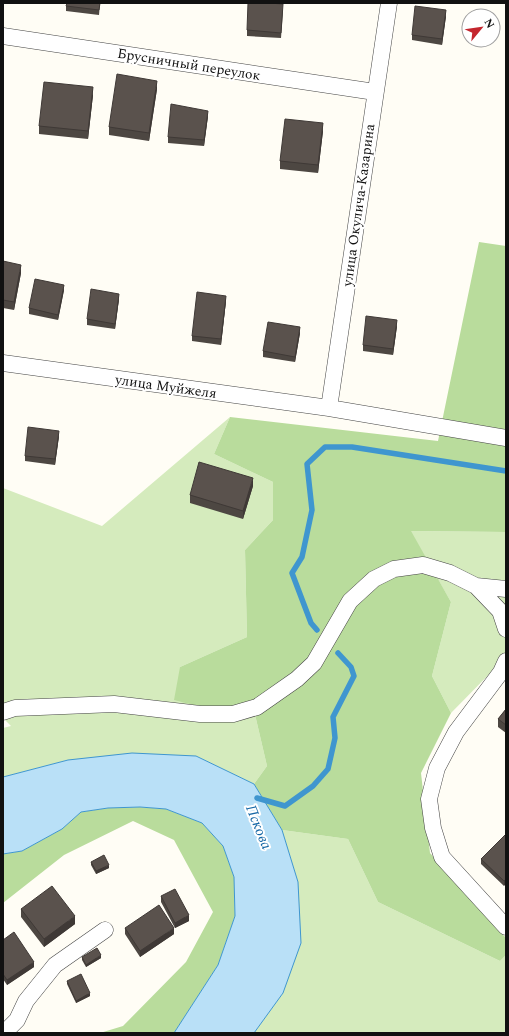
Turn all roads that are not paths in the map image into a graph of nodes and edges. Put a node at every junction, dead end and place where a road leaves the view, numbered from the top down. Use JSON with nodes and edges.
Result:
{"nodes":[{"id":1,"x":389,"y":3,"type":"edge"},
{"id":2,"x":3,"y":36,"type":"edge"},
{"id":3,"x":375,"y":92,"type":"junction"},
{"id":4,"x":3,"y":363,"type":"edge"},
{"id":5,"x":329,"y":408,"type":"junction"},
{"id":6,"x":506,"y":438,"type":"edge"},
{"id":7,"x":476,"y":586,"type":"junction"},
{"id":8,"x":506,"y":589,"type":"edge"},
{"id":9,"x":506,"y":629,"type":"edge"},
{"id":10,"x":506,"y":662,"type":"edge"},
{"id":11,"x":3,"y":712,"type":"edge"},
{"id":12,"x":506,"y":927,"type":"edge"},
{"id":13,"x":105,"y":930,"type":"dead end"},
{"id":14,"x":4,"y":1033,"type":"edge"}],
"edges":[{"from":1,"to":3,"type":"street","name":"улица Окулича-Казарина"},
{"from":2,"to":3,"type":"street","name":"Брусничный переулок"},
{"from":3,"to":5,"type":"street","name":"улица Окулича-Казарина"},
{"from":4,"to":5,"type":"street","name":"улица Муйжеля"},
{"from":5,"to":6,"type":"street","name":"улица Муйжеля"},
{"from":7,"to":8,"type":"street"},
{"from":7,"to":9,"type":"street"},
{"from":7,"to":11,"type":"street"},
{"from":10,"to":12,"type":"street"},
{"from":13,"to":14,"type":"street"}]}
